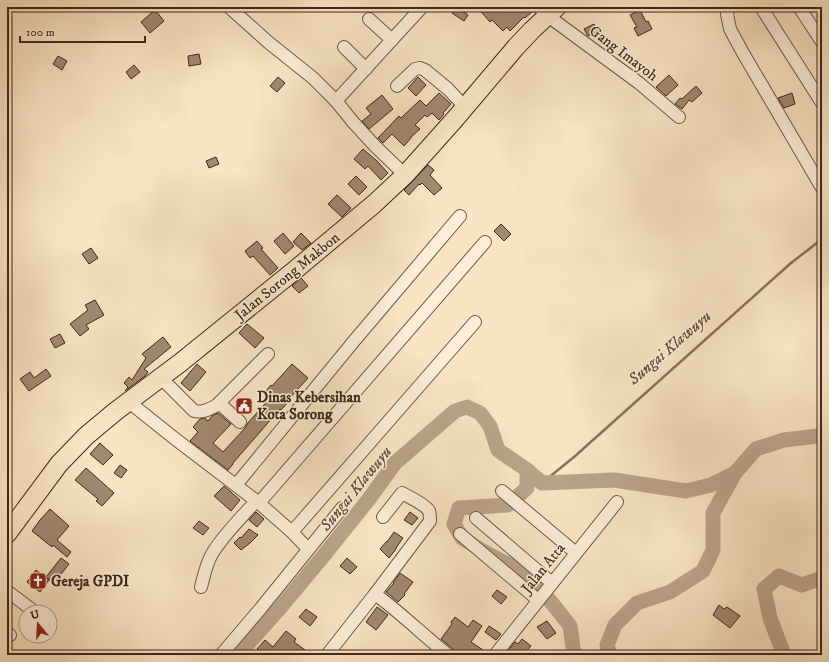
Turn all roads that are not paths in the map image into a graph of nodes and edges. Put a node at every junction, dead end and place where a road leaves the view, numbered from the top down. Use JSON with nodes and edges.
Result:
{"nodes":[{"id":1,"x":229,"y":7,"type":"edge"},
{"id":2,"x":729,"y":7,"type":"edge"},
{"id":3,"x":761,"y":7,"type":"edge"},
{"id":4,"x":800,"y":7,"type":"edge"},
{"id":5,"x":418,"y":8,"type":"edge"},
{"id":6,"x":548,"y":10,"type":"edge"},
{"id":7,"x":369,"y":20,"type":"dead end"},
{"id":8,"x":392,"y":40,"type":"junction"},
{"id":9,"x":822,"y":42,"type":"edge"},
{"id":10,"x":344,"y":47,"type":"dead end"},
{"id":11,"x":366,"y":69,"type":"junction"},
{"id":12,"x":397,"y":86,"type":"dead end"},
{"id":13,"x":336,"y":102,"type":"junction"},
{"id":14,"x":822,"y":103,"type":"edge"},
{"id":15,"x":466,"y":107,"type":"junction"},
{"id":16,"x":679,"y":117,"type":"dead end"},
{"id":17,"x":405,"y":175,"type":"junction"},
{"id":18,"x":822,"y":188,"type":"edge"},
{"id":19,"x":460,"y":216,"type":"dead end"},
{"id":20,"x":484,"y":242,"type":"dead end"},
{"id":21,"x":475,"y":322,"type":"dead end"},
{"id":22,"x":268,"y":354,"type":"dead end"},
{"id":23,"x":161,"y":378,"type":"junction"},
{"id":24,"x":129,"y":402,"type":"junction"},
{"id":25,"x":219,"y":403,"type":"junction"},
{"id":26,"x":240,"y":422,"type":"dead end"},
{"id":27,"x":236,"y":485,"type":"junction"},
{"id":28,"x":502,"y":491,"type":"dead end"},
{"id":29,"x":258,"y":502,"type":"junction"},
{"id":30,"x":617,"y":502,"type":"dead end"},
{"id":31,"x":342,"y":508,"type":"dead end"},
{"id":32,"x":383,"y":516,"type":"dead end"},
{"id":33,"x":476,"y":518,"type":"dead end"},
{"id":34,"x":292,"y":532,"type":"junction"},
{"id":35,"x":7,"y":534,"type":"edge"},
{"id":36,"x":460,"y":534,"type":"dead end"},
{"id":37,"x":308,"y":549,"type":"junction"},
{"id":38,"x":576,"y":553,"type":"junction"},
{"id":39,"x":552,"y":584,"type":"junction"},
{"id":40,"x":201,"y":587,"type":"dead end"},
{"id":41,"x":7,"y":591,"type":"edge"},
{"id":42,"x":375,"y":594,"type":"junction"},
{"id":43,"x":538,"y":600,"type":"junction"},
{"id":44,"x":24,"y":604,"type":"edge"},
{"id":45,"x":221,"y":655,"type":"edge"},
{"id":46,"x":327,"y":655,"type":"edge"},
{"id":47,"x":448,"y":655,"type":"edge"},
{"id":48,"x":494,"y":655,"type":"edge"}],
"edges":[{"from":1,"to":13,"type":"street"},
{"from":2,"to":18,"type":"street"},
{"from":3,"to":14,"type":"street"},
{"from":4,"to":9,"type":"street"},
{"from":5,"to":8,"type":"street"},
{"from":6,"to":15,"type":"highway","name":"Jalan Sorong Makbon"},
{"from":6,"to":16,"type":"street","name":"Gang Imayoh"},
{"from":7,"to":8,"type":"street"},
{"from":8,"to":11,"type":"street"},
{"from":10,"to":11,"type":"street"},
{"from":11,"to":13,"type":"street"},
{"from":12,"to":15,"type":"street"},
{"from":13,"to":17,"type":"street"},
{"from":15,"to":17,"type":"highway","name":"Jalan Sorong Makbon"},
{"from":17,"to":23,"type":"highway","name":"Jalan Sorong Makbon"},
{"from":19,"to":27,"type":"street"},
{"from":20,"to":29,"type":"street"},
{"from":21,"to":34,"type":"street"},
{"from":22,"to":25,"type":"street"},
{"from":23,"to":24,"type":"highway","name":"Jalan Sorong Makbon"},
{"from":23,"to":25,"type":"street"},
{"from":24,"to":27,"type":"street"},
{"from":24,"to":35,"type":"highway","name":"Jalan Sorong Makbon"},
{"from":25,"to":26,"type":"street"},
{"from":27,"to":29,"type":"street"},
{"from":28,"to":38,"type":"street"},
{"from":29,"to":34,"type":"street"},
{"from":29,"to":40,"type":"street"},
{"from":30,"to":38,"type":"street","name":"Jalan Atta"},
{"from":31,"to":37,"type":"street"},
{"from":32,"to":42,"type":"street"},
{"from":33,"to":39,"type":"street"},
{"from":34,"to":37,"type":"street"},
{"from":36,"to":43,"type":"street"},
{"from":37,"to":45,"type":"street"},
{"from":38,"to":39,"type":"street","name":"Jalan Atta"},
{"from":39,"to":43,"type":"street","name":"Jalan Atta"},
{"from":41,"to":44,"type":"street"},
{"from":42,"to":46,"type":"street"},
{"from":42,"to":47,"type":"street"},
{"from":43,"to":48,"type":"street","name":"Jalan Atta"}]}
